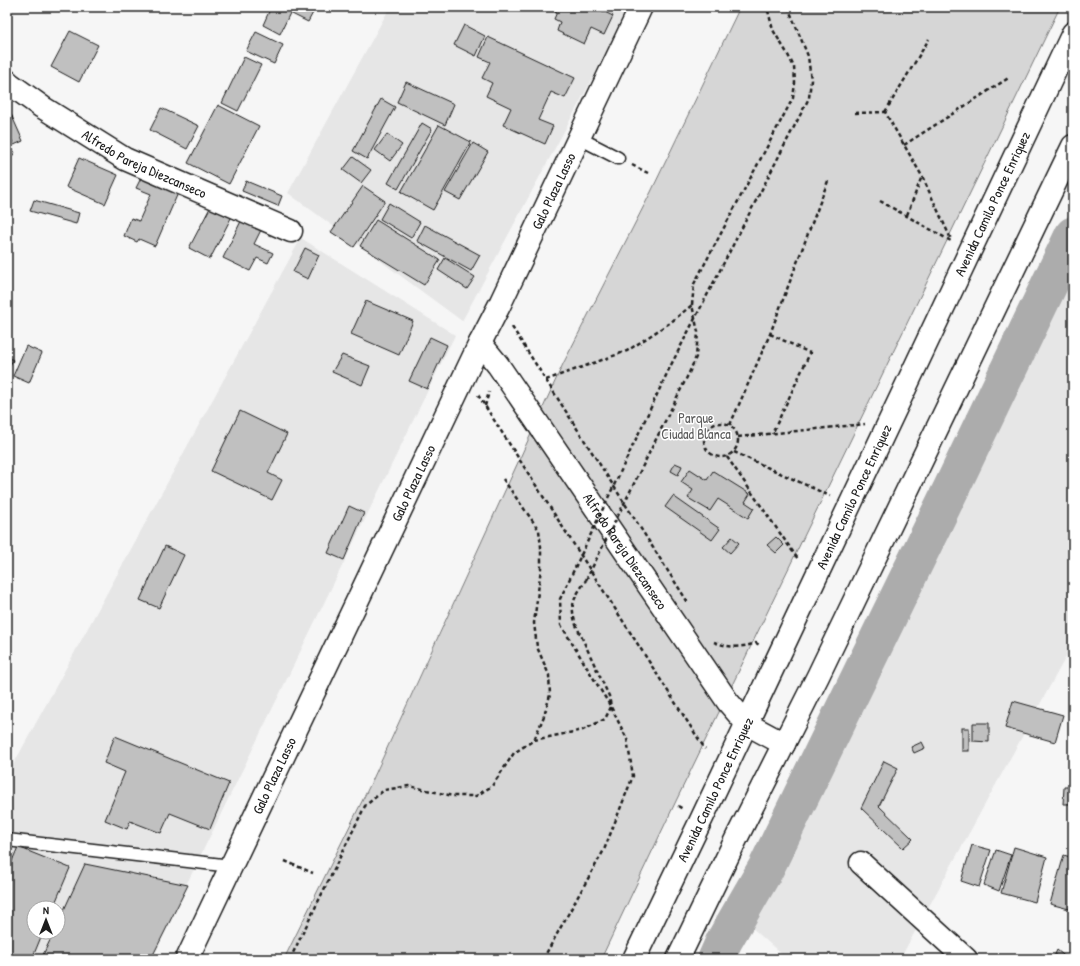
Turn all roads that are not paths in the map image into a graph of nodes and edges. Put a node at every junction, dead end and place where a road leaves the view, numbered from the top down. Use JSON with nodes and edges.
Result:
{"nodes":[{"id":1,"x":641,"y":7,"type":"edge"},
{"id":2,"x":1073,"y":33,"type":"edge"},
{"id":3,"x":7,"y":81,"type":"edge"},
{"id":4,"x":579,"y":138,"type":"junction"},
{"id":5,"x":1073,"y":146,"type":"edge"},
{"id":6,"x":618,"y":158,"type":"dead end"},
{"id":7,"x":291,"y":231,"type":"dead end"},
{"id":8,"x":480,"y":343,"type":"junction"},
{"id":9,"x":747,"y":724,"type":"junction"},
{"id":10,"x":784,"y":744,"type":"junction"},
{"id":11,"x":7,"y":840,"type":"edge"},
{"id":12,"x":861,"y":863,"type":"dead end"},
{"id":13,"x":231,"y":866,"type":"junction"},
{"id":14,"x":187,"y":959,"type":"edge"},
{"id":15,"x":634,"y":959,"type":"edge"},
{"id":16,"x":678,"y":959,"type":"edge"},
{"id":17,"x":966,"y":959,"type":"edge"}],
"edges":[{"from":1,"to":4,"type":"street","name":"Galo Plaza Lasso"},
{"from":2,"to":9,"type":"street","name":"Avenida Camilo Ponce Enriquez"},
{"from":3,"to":7,"type":"street","name":"Alfredo Pareja Diezcanseco"},
{"from":4,"to":6,"type":"lane"},
{"from":4,"to":8,"type":"street","name":"Galo Plaza Lasso"},
{"from":5,"to":10,"type":"street"},
{"from":8,"to":9,"type":"street","name":"Alfredo Pareja Diezcanseco"},
{"from":8,"to":13,"type":"street","name":"Galo Plaza Lasso"},
{"from":9,"to":10,"type":"street","name":"Alfredo Pareja Diezcanseco"},
{"from":9,"to":15,"type":"street","name":"Avenida Camilo Ponce Enriquez"},
{"from":10,"to":16,"type":"street"},
{"from":11,"to":13,"type":"lane"},
{"from":12,"to":17,"type":"street"},
{"from":13,"to":14,"type":"street","name":"Galo Plaza Lasso"}]}
